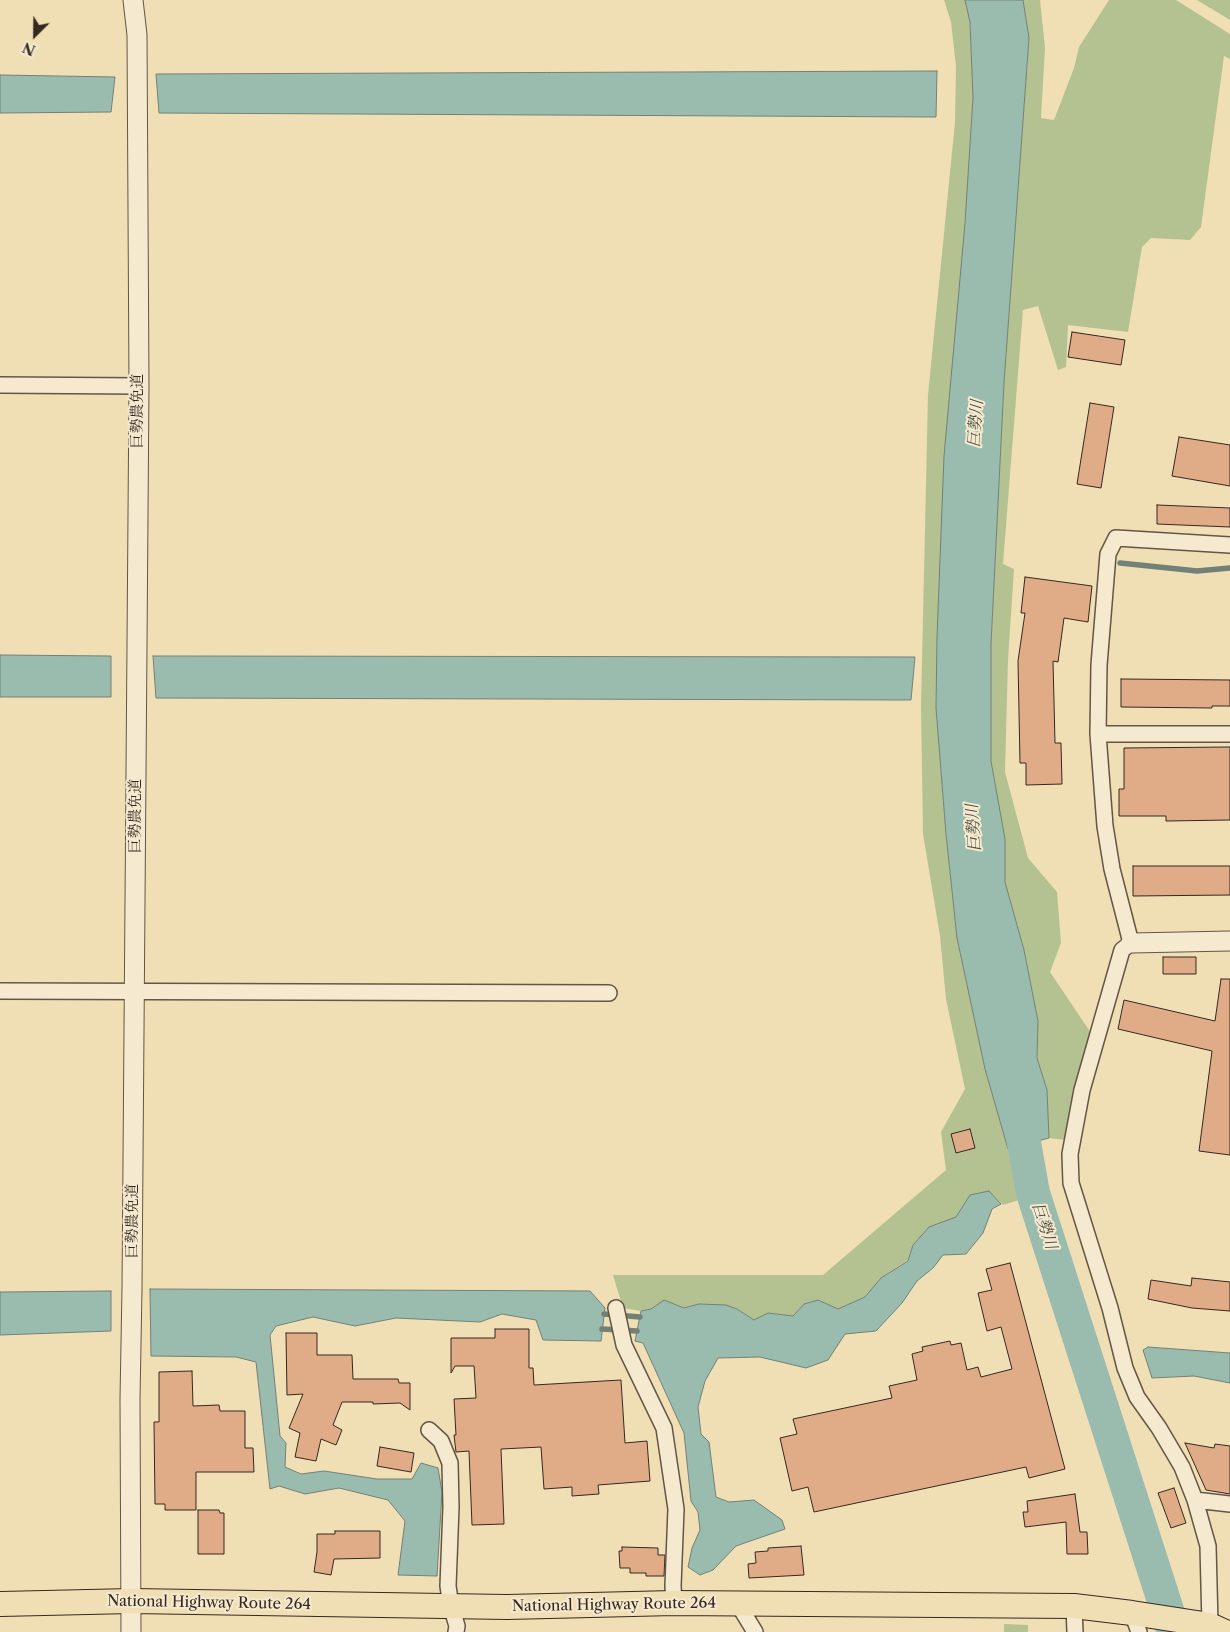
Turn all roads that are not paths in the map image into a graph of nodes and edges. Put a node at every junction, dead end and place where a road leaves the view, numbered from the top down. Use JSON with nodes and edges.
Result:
{"nodes":[{"id":1,"x":133,"y":0,"type":"edge"},
{"id":2,"x":0,"y":385,"type":"edge"},
{"id":3,"x":138,"y":386,"type":"junction"},
{"id":4,"x":1230,"y":545,"type":"edge"},
{"id":5,"x":1098,"y":734,"type":"junction"},
{"id":6,"x":1230,"y":734,"type":"edge"},
{"id":7,"x":1230,"y":941,"type":"edge"},
{"id":8,"x":1132,"y":943,"type":"junction"},
{"id":9,"x":0,"y":991,"type":"edge"},
{"id":10,"x":135,"y":992,"type":"junction"},
{"id":11,"x":609,"y":993,"type":"dead end"},
{"id":12,"x":616,"y":1308,"type":"dead end"},
{"id":13,"x":429,"y":1430,"type":"dead end"},
{"id":14,"x":1195,"y":1500,"type":"junction"},
{"id":15,"x":1230,"y":1504,"type":"edge"},
{"id":16,"x":132,"y":1601,"type":"junction"},
{"id":17,"x":674,"y":1603,"type":"junction"},
{"id":18,"x":0,"y":1604,"type":"edge"},
{"id":19,"x":738,"y":1604,"type":"junction"},
{"id":20,"x":1074,"y":1606,"type":"junction"},
{"id":21,"x":1139,"y":1620,"type":"edge"},
{"id":22,"x":455,"y":1621,"type":"edge"},
{"id":23,"x":1211,"y":1627,"type":"edge"},
{"id":24,"x":131,"y":1632,"type":"edge"},
{"id":25,"x":755,"y":1632,"type":"edge"},
{"id":26,"x":1075,"y":1632,"type":"edge"}],
"edges":[{"from":1,"to":3,"type":"street","name":"巨勢農免道"},
{"from":2,"to":3,"type":"street"},
{"from":3,"to":10,"type":"street","name":"巨勢農免道"},
{"from":4,"to":5,"type":"street"},
{"from":5,"to":6,"type":"street"},
{"from":5,"to":8,"type":"street"},
{"from":7,"to":8,"type":"street"},
{"from":8,"to":14,"type":"street"},
{"from":9,"to":10,"type":"street"},
{"from":10,"to":11,"type":"street"},
{"from":10,"to":16,"type":"street","name":"巨勢農免道"},
{"from":12,"to":17,"type":"street"},
{"from":13,"to":22,"type":"street"},
{"from":14,"to":15,"type":"street"},
{"from":14,"to":23,"type":"street"},
{"from":16,"to":18,"type":"highway","name":"National Highway Route 264"},
{"from":16,"to":22,"type":"highway","name":"National Highway Route 264"},
{"from":16,"to":24,"type":"street","name":"巨勢農免道"},
{"from":17,"to":19,"type":"highway","name":"National Highway Route 264"},
{"from":17,"to":22,"type":"highway","name":"National Highway Route 264"},
{"from":19,"to":20,"type":"highway","name":"National Highway Route 264"},
{"from":19,"to":25,"type":"street"},
{"from":20,"to":21,"type":"highway","name":"National Highway Route 264"},
{"from":20,"to":26,"type":"street"},
{"from":21,"to":23,"type":"highway","name":"National Highway Route 264"}]}
